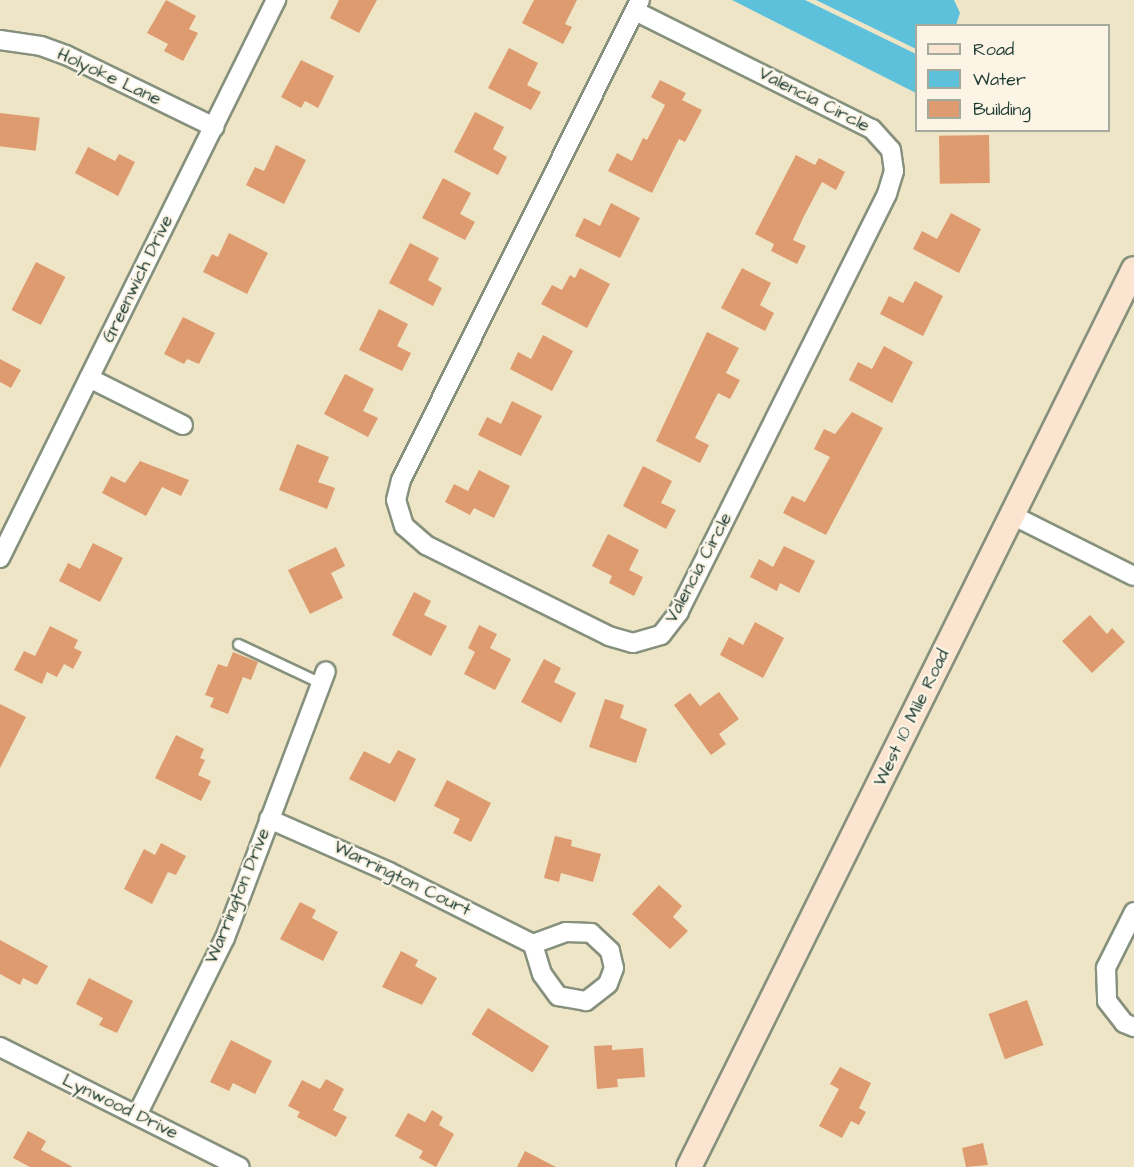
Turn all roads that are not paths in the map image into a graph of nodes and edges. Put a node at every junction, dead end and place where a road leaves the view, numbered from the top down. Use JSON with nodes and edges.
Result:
{"nodes":[{"id":1,"x":276,"y":0,"type":"edge"},
{"id":2,"x":638,"y":5,"type":"edge"},
{"id":3,"x":0,"y":40,"type":"edge"},
{"id":4,"x":214,"y":127,"type":"junction"},
{"id":5,"x":1134,"y":268,"type":"edge"},
{"id":6,"x":89,"y":378,"type":"junction"},
{"id":7,"x":183,"y":425,"type":"dead end"},
{"id":8,"x":1012,"y":514,"type":"junction"},
{"id":9,"x":0,"y":558,"type":"edge"},
{"id":10,"x":1134,"y":576,"type":"edge"},
{"id":11,"x":238,"y":644,"type":"dead end"},
{"id":12,"x":323,"y":677,"type":"joint"},
{"id":13,"x":269,"y":819,"type":"junction"},
{"id":14,"x":1134,"y":912,"type":"edge"},
{"id":15,"x":533,"y":944,"type":"junction"},
{"id":16,"x":1134,"y":1027,"type":"edge"},
{"id":17,"x":0,"y":1047,"type":"edge"},
{"id":18,"x":137,"y":1115,"type":"junction"},
{"id":19,"x":240,"y":1167,"type":"edge"},
{"id":20,"x":689,"y":1167,"type":"edge"}],
"edges":[{"from":1,"to":4,"type":"street","name":"Greenwich Drive"},
{"from":2,"to":2,"type":"street","name":"Valencia Circle"},
{"from":3,"to":4,"type":"street","name":"Holyoke Lane"},
{"from":4,"to":6,"type":"street","name":"Greenwich Drive"},
{"from":5,"to":8,"type":"main road","name":"West 10 Mile Road"},
{"from":6,"to":7,"type":"street"},
{"from":6,"to":9,"type":"street","name":"Greenwich Drive"},
{"from":8,"to":10,"type":"street"},
{"from":8,"to":20,"type":"main road","name":"West 10 Mile Road"},
{"from":11,"to":12,"type":"lane"},
{"from":12,"to":13,"type":"street","name":"Warrington Drive"},
{"from":13,"to":15,"type":"street","name":"Warrington Court"},
{"from":13,"to":18,"type":"street","name":"Warrington Drive"},
{"from":14,"to":16,"type":"street"},
{"from":15,"to":15,"type":"street"},
{"from":17,"to":18,"type":"street","name":"Lynwood Drive"},
{"from":18,"to":19,"type":"street","name":"Lynwood Drive"}]}
